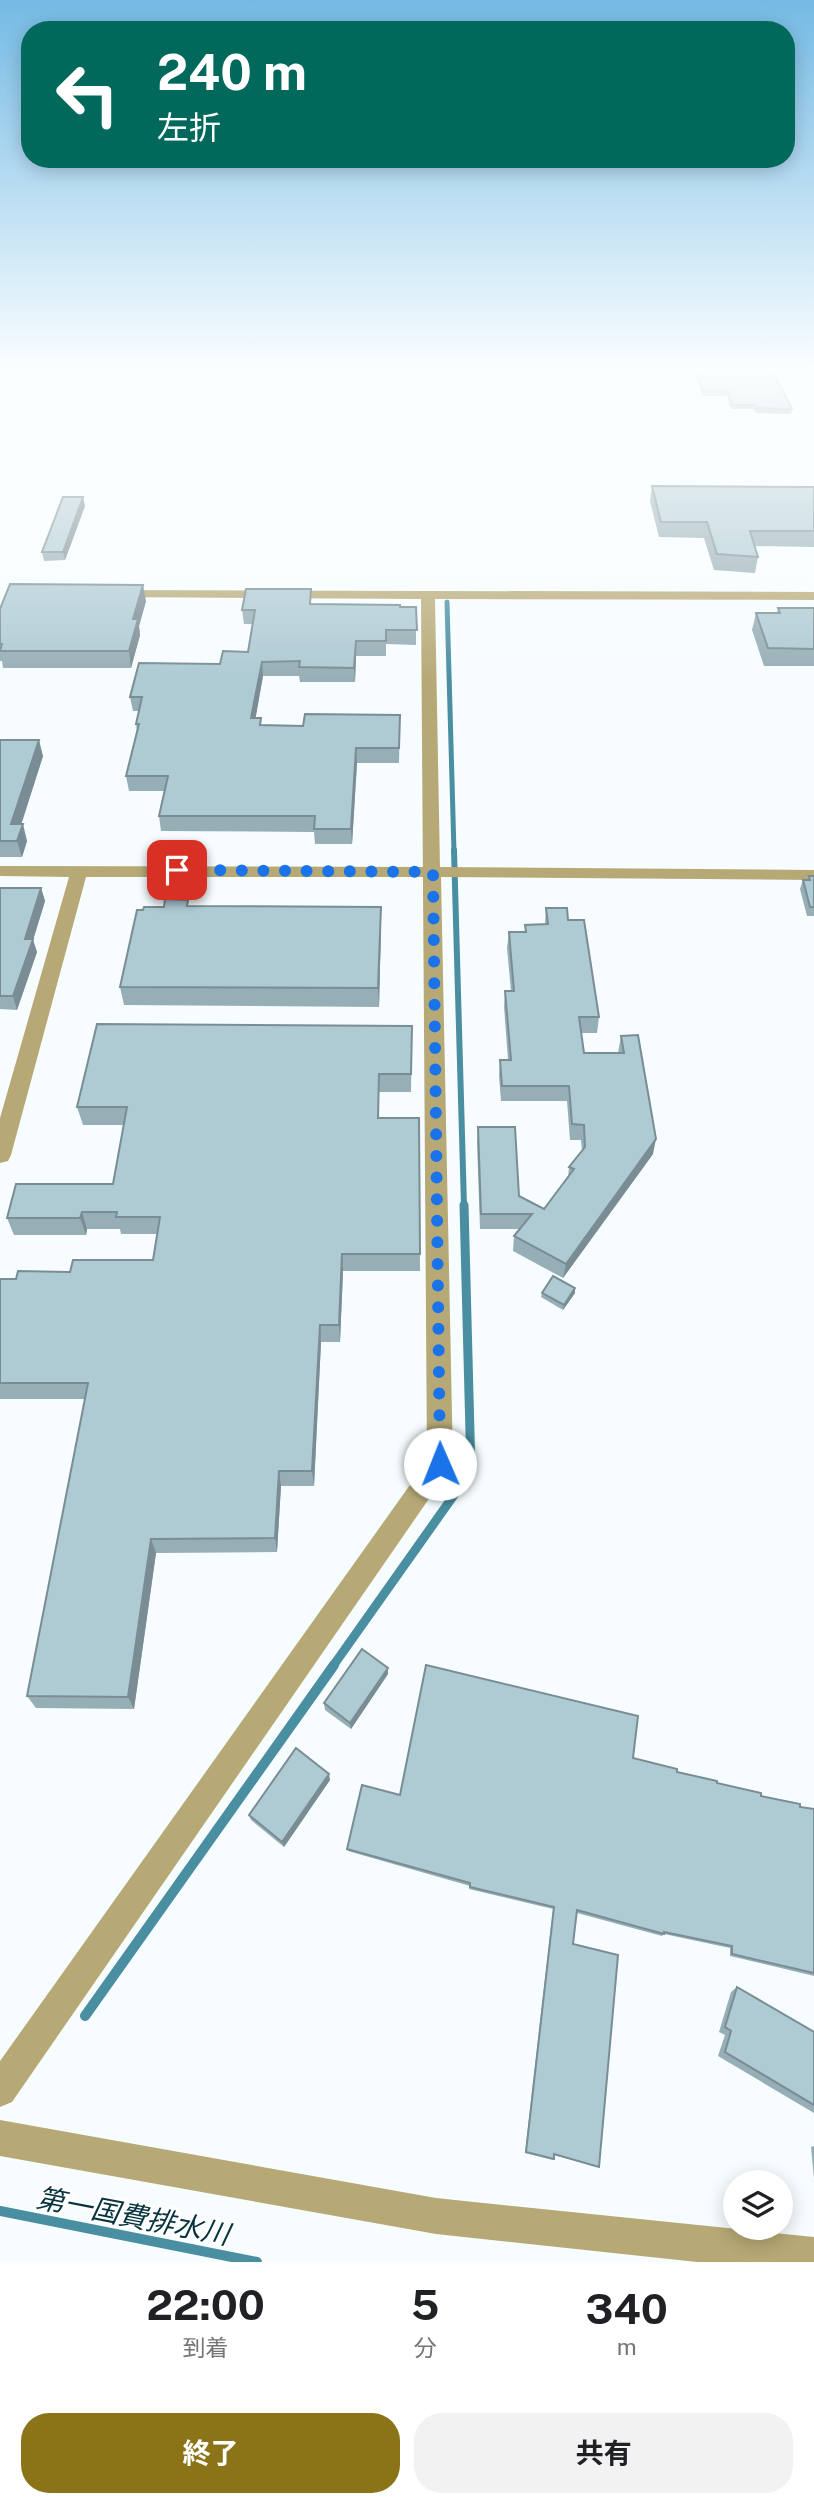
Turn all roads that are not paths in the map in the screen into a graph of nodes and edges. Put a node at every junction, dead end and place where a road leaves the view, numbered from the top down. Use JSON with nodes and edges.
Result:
{"nodes":[{"id":1,"x":109,"y":594,"type":"edge"},
{"id":2,"x":428,"y":595,"type":"junction"},
{"id":3,"x":814,"y":596,"type":"edge"},
{"id":4,"x":0,"y":871,"type":"edge"},
{"id":5,"x":79,"y":871,"type":"junction"},
{"id":6,"x":447,"y":872,"type":"junction"},
{"id":7,"x":814,"y":875,"type":"edge"},
{"id":8,"x":0,"y":1155,"type":"edge"},
{"id":9,"x":0,"y":2091,"type":"edge"},
{"id":10,"x":0,"y":2138,"type":"edge"},
{"id":11,"x":814,"y":2256,"type":"edge"}],
"edges":[{"from":1,"to":2,"type":"street"},
{"from":2,"to":3,"type":"street"},
{"from":2,"to":6,"type":"street"},
{"from":4,"to":5,"type":"street"},
{"from":5,"to":6,"type":"street"},
{"from":5,"to":8,"type":"street"},
{"from":6,"to":7,"type":"street"},
{"from":6,"to":9,"type":"street"},
{"from":10,"to":11,"type":"street"}]}
